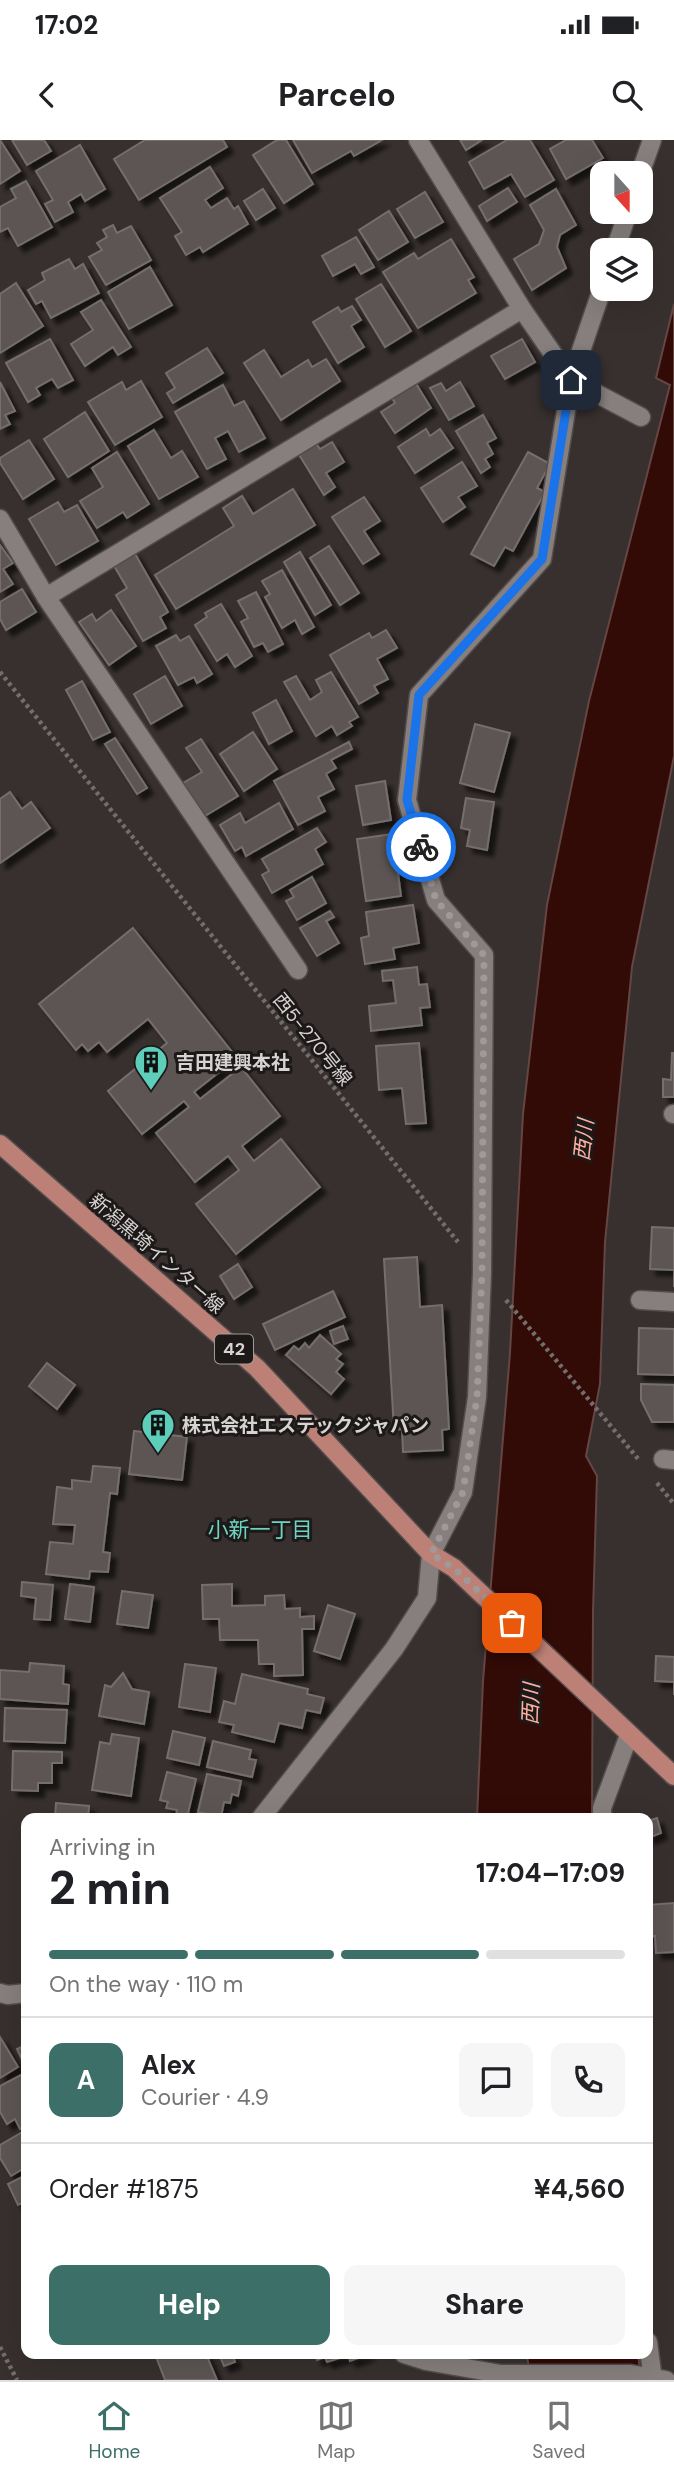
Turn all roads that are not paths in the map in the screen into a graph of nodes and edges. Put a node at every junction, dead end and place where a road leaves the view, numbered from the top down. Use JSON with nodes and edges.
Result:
{"nodes":[{"id":1,"x":418,"y":140,"type":"edge"},
{"id":2,"x":652,"y":140,"type":"edge"},
{"id":3,"x":645,"y":161,"type":"edge"},
{"id":4,"x":598,"y":301,"type":"edge"},
{"id":5,"x":522,"y":309,"type":"junction"},
{"id":6,"x":571,"y":380,"type":"junction"},
{"id":7,"x":641,"y":417,"type":"dead end"},
{"id":8,"x":0,"y":519,"type":"edge"},
{"id":9,"x":46,"y":597,"type":"junction"},
{"id":10,"x":298,"y":970,"type":"dead end"},
{"id":11,"x":0,"y":1144,"type":"edge"},
{"id":12,"x":640,"y":1300,"type":"dead end"},
{"id":13,"x":674,"y":1302,"type":"edge"},
{"id":14,"x":431,"y":1554,"type":"junction"},
{"id":15,"x":629,"y":1735,"type":"junction"},
{"id":16,"x":674,"y":1776,"type":"edge"},
{"id":17,"x":265,"y":1813,"type":"edge"},
{"id":18,"x":602,"y":1813,"type":"edge"},
{"id":19,"x":0,"y":1993,"type":"edge"},
{"id":20,"x":21,"y":1994,"type":"edge"},
{"id":21,"x":420,"y":2359,"type":"edge"},
{"id":22,"x":652,"y":2359,"type":"edge"},
{"id":23,"x":657,"y":2379,"type":"edge"}],
"edges":[{"from":1,"to":5,"type":"street"},
{"from":2,"to":3,"type":"street"},
{"from":4,"to":6,"type":"street"},
{"from":5,"to":6,"type":"street"},
{"from":5,"to":9,"type":"street"},
{"from":6,"to":7,"type":"street"},
{"from":6,"to":14,"type":"street"},
{"from":8,"to":9,"type":"street"},
{"from":9,"to":10,"type":"street"},
{"from":11,"to":14,"type":"main road","name":"新潟黒埼インター線","number":"42"},
{"from":12,"to":13,"type":"street"},
{"from":14,"to":15,"type":"main road","name":"新潟黒埼インター線","number":"42"},
{"from":14,"to":17,"type":"street"},
{"from":15,"to":16,"type":"main road","name":"新潟黒埼インター線","number":"42"},
{"from":15,"to":18,"type":"street"},
{"from":19,"to":20,"type":"street"},
{"from":21,"to":23,"type":"street"},
{"from":22,"to":23,"type":"street"}]}
